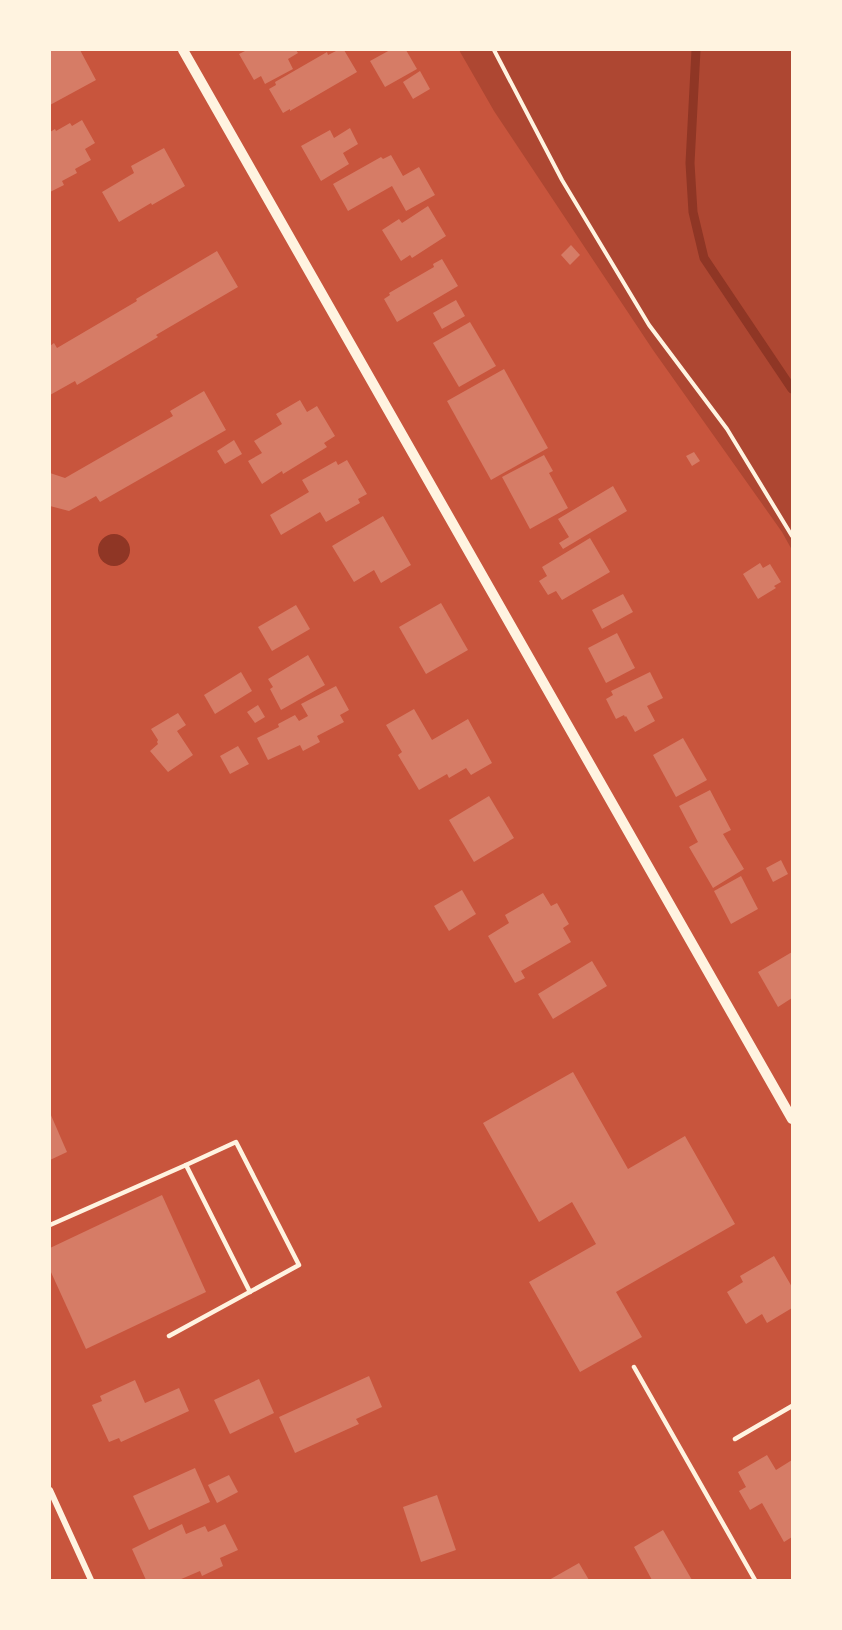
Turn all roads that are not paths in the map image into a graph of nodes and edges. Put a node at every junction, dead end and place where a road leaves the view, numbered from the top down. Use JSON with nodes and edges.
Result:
{"nodes":[{"id":1,"x":183,"y":50,"type":"edge"},
{"id":2,"x":792,"y":1119,"type":"edge"},
{"id":3,"x":186,"y":1165,"type":"junction"},
{"id":4,"x":50,"y":1225,"type":"edge"},
{"id":5,"x":250,"y":1292,"type":"junction"},
{"id":6,"x":169,"y":1336,"type":"dead end"},
{"id":7,"x":634,"y":1367,"type":"dead end"},
{"id":8,"x":792,"y":1406,"type":"edge"},
{"id":9,"x":735,"y":1439,"type":"dead end"},
{"id":10,"x":50,"y":1490,"type":"edge"},
{"id":11,"x":91,"y":1581,"type":"edge"},
{"id":12,"x":755,"y":1581,"type":"edge"}],
"edges":[{"from":1,"to":2,"type":"street"},
{"from":3,"to":4,"type":"lane"},
{"from":3,"to":5,"type":"lane"},
{"from":3,"to":5,"type":"lane"},
{"from":5,"to":6,"type":"lane"},
{"from":7,"to":12,"type":"lane"},
{"from":8,"to":9,"type":"lane"},
{"from":10,"to":11,"type":"street"}]}
